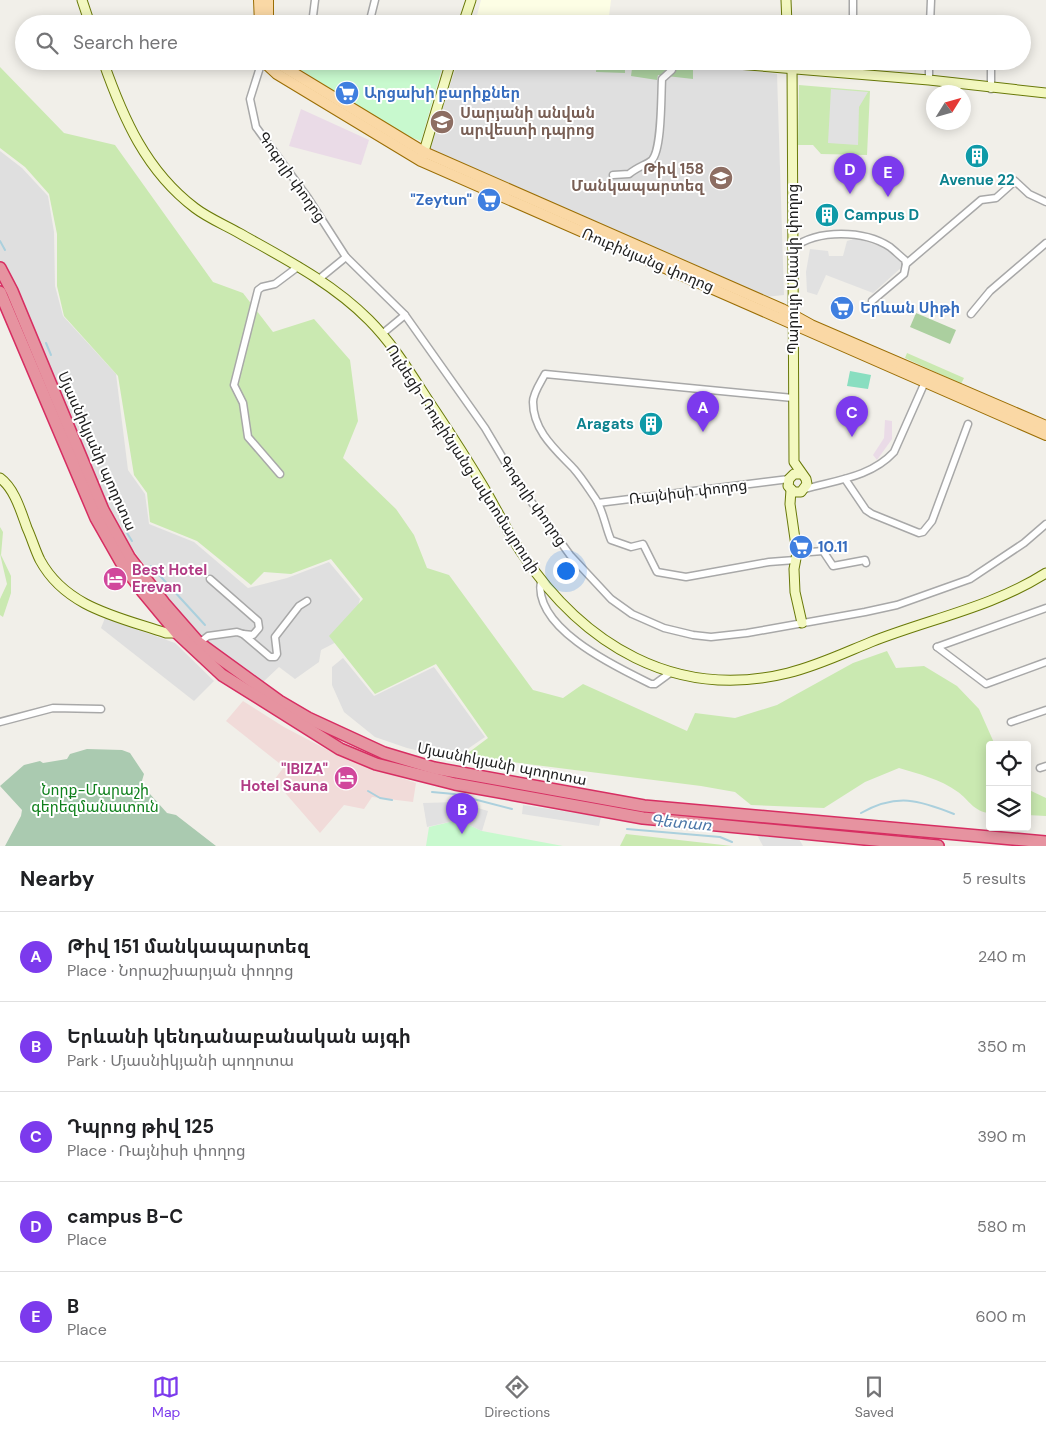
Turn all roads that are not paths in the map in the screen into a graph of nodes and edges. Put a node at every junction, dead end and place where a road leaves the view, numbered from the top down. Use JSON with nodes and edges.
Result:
{"nodes":[{"id":1,"x":82,"y":0,"type":"edge"},
{"id":2,"x":259,"y":0,"type":"edge"},
{"id":3,"x":268,"y":0,"type":"edge"},
{"id":4,"x":315,"y":0,"type":"edge"},
{"id":5,"x":375,"y":0,"type":"edge"},
{"id":6,"x":470,"y":0,"type":"edge"},
{"id":7,"x":786,"y":0,"type":"edge"},
{"id":8,"x":792,"y":0,"type":"edge"},
{"id":9,"x":853,"y":0,"type":"edge"},
{"id":10,"x":931,"y":0,"type":"edge"},
{"id":11,"x":87,"y":15,"type":"edge"},
{"id":12,"x":260,"y":15,"type":"edge"},
{"id":13,"x":268,"y":15,"type":"edge"},
{"id":14,"x":313,"y":15,"type":"edge"},
{"id":15,"x":371,"y":15,"type":"edge"},
{"id":16,"x":466,"y":15,"type":"edge"},
{"id":17,"x":787,"y":15,"type":"edge"},
{"id":18,"x":792,"y":15,"type":"edge"},
{"id":19,"x":853,"y":15,"type":"edge"},
{"id":20,"x":930,"y":15,"type":"edge"},
{"id":21,"x":106,"y":70,"type":"edge"},
{"id":22,"x":260,"y":70,"type":"edge"},
{"id":23,"x":273,"y":70,"type":"edge"},
{"id":24,"x":288,"y":70,"type":"edge"},
{"id":25,"x":448,"y":70,"type":"edge"},
{"id":26,"x":672,"y":70,"type":"edge"},
{"id":27,"x":789,"y":70,"type":"edge"},
{"id":28,"x":789,"y":70,"type":"edge"},
{"id":29,"x":829,"y":70,"type":"edge"},
{"id":30,"x":831,"y":70,"type":"edge"},
{"id":31,"x":929,"y":70,"type":"edge"},
{"id":32,"x":991,"y":70,"type":"edge"},
{"id":33,"x":853,"y":73,"type":"joint"},
{"id":34,"x":929,"y":80,"type":"junction"},
{"id":35,"x":991,"y":89,"type":"junction"},
{"id":36,"x":1046,"y":94,"type":"edge"},
{"id":37,"x":423,"y":156,"type":"junction"},
{"id":38,"x":613,"y":175,"type":"dead end"},
{"id":39,"x":1046,"y":202,"type":"edge"},
{"id":40,"x":1046,"y":243,"type":"edge"},
{"id":41,"x":793,"y":248,"type":"junction"},
{"id":42,"x":346,"y":257,"type":"junction"},
{"id":43,"x":906,"y":264,"type":"junction"},
{"id":44,"x":300,"y":266,"type":"junction"},
{"id":45,"x":0,"y":268,"type":"edge"},
{"id":46,"x":319,"y":279,"type":"junction"},
{"id":47,"x":0,"y":292,"type":"edge"},
{"id":48,"x":872,"y":302,"type":"dead end"},
{"id":49,"x":971,"y":314,"type":"dead end"},
{"id":50,"x":405,"y":315,"type":"junction"},
{"id":51,"x":791,"y":318,"type":"junction"},
{"id":52,"x":382,"y":334,"type":"junction"},
{"id":53,"x":925,"y":382,"type":"junction"},
{"id":54,"x":791,"y":398,"type":"junction"},
{"id":55,"x":968,"y":424,"type":"dead end"},
{"id":56,"x":1046,"y":426,"type":"edge"},
{"id":57,"x":1046,"y":435,"type":"edge"},
{"id":58,"x":280,"y":474,"type":"dead end"},
{"id":59,"x":0,"y":478,"type":"edge"},
{"id":60,"x":845,"y":479,"type":"junction"},
{"id":61,"x":796,"y":483,"type":"junction"},
{"id":62,"x":598,"y":503,"type":"junction"},
{"id":63,"x":1046,"y":524,"type":"edge"},
{"id":64,"x":796,"y":556,"type":"junction"},
{"id":65,"x":866,"y":564,"type":"dead end"},
{"id":66,"x":1046,"y":573,"type":"edge"},
{"id":67,"x":210,"y":579,"type":"dead end"},
{"id":68,"x":541,"y":580,"type":"junction"},
{"id":69,"x":307,"y":600,"type":"dead end"},
{"id":70,"x":1046,"y":608,"type":"edge"},
{"id":71,"x":802,"y":623,"type":"junction"},
{"id":72,"x":177,"y":633,"type":"junction"},
{"id":73,"x":244,"y":634,"type":"junction"},
{"id":74,"x":199,"y":643,"type":"junction"},
{"id":75,"x":1046,"y":662,"type":"edge"},
{"id":76,"x":670,"y":673,"type":"junction"},
{"id":77,"x":101,"y":709,"type":"dead end"},
{"id":78,"x":1046,"y":710,"type":"edge"},
{"id":79,"x":0,"y":722,"type":"edge"},
{"id":80,"x":1011,"y":722,"type":"dead end"},
{"id":81,"x":1046,"y":842,"type":"edge"},
{"id":82,"x":938,"y":846,"type":"edge"}],
"edges":[{"from":1,"to":11,"type":"street"},
{"from":2,"to":12,"type":"main road"},
{"from":3,"to":13,"type":"main road"},
{"from":4,"to":14,"type":"street"},
{"from":5,"to":15,"type":"street"},
{"from":6,"to":16,"type":"street"},
{"from":7,"to":17,"type":"street"},
{"from":8,"to":18,"type":"street"},
{"from":9,"to":19,"type":"street"},
{"from":10,"to":20,"type":"street"},
{"from":21,"to":44,"type":"street","name":"Ուլնեցի-Ռուբինյանց ավտոմայրուղի"},
{"from":22,"to":42,"type":"street","name":"Գոգոլի փողոց"},
{"from":23,"to":37,"type":"main road","name":"Ռուբինյանց փողոց"},
{"from":24,"to":37,"type":"main road","name":"Ռուբինյանց փողոց"},
{"from":25,"to":37,"type":"street"},
{"from":26,"to":38,"type":"street"},
{"from":27,"to":41,"type":"street","name":"Պարույր Սևակի փողոց"},
{"from":28,"to":51,"type":"street","name":"Պարույր Սևակի փողոց"},
{"from":29,"to":33,"type":"street"},
{"from":30,"to":35,"type":"street"},
{"from":31,"to":34,"type":"street"},
{"from":32,"to":35,"type":"street"},
{"from":33,"to":34,"type":"street"},
{"from":34,"to":35,"type":"street"},
{"from":35,"to":36,"type":"street"},
{"from":37,"to":51,"type":"main road","name":"Ռուբինյանց փողոց"},
{"from":39,"to":43,"type":"street"},
{"from":40,"to":49,"type":"street"},
{"from":41,"to":43,"type":"street"},
{"from":41,"to":51,"type":"street","name":"Պարույր Սևակի փողոց"},
{"from":42,"to":46,"type":"street"},
{"from":42,"to":50,"type":"street","name":"Գոգոլի փողոց"},
{"from":43,"to":48,"type":"street"},
{"from":44,"to":46,"type":"street","name":"Ուլնեցի-Ռուբինյանց ավտոմայրուղի"},
{"from":44,"to":58,"type":"street"},
{"from":45,"to":74,"type":"highway","name":"Մյասնիկյանի պողոտա"},
{"from":46,"to":52,"type":"street","name":"Ուլնեցի-Ռուբինյանց ավտոմայրուղի"},
{"from":47,"to":72,"type":"highway","name":"Մյասնիկյանի պողոտա"},
{"from":50,"to":52,"type":"street"},
{"from":50,"to":71,"type":"street","name":"Գոգոլի փողոց"},
{"from":51,"to":53,"type":"main road","name":"Ռուբինյանց փողոց"},
{"from":51,"to":54,"type":"street","name":"Պարույր Սևակի փողոց"},
{"from":51,"to":56,"type":"main road","name":"Ռուբինյանց փողոց"},
{"from":52,"to":68,"type":"street","name":"Ուլնեցի-Ռուբինյանց ավտոմայրուղի"},
{"from":53,"to":57,"type":"main road","name":"Ռուբինյանց փողոց"},
{"from":53,"to":60,"type":"street"},
{"from":54,"to":61,"type":"street","name":"Պարույր Սևակի փողոց"},
{"from":54,"to":62,"type":"street"},
{"from":55,"to":60,"type":"street"},
{"from":59,"to":72,"type":"street"},
{"from":60,"to":61,"type":"street","name":"Ռայնիսի փողոց"},
{"from":61,"to":62,"type":"street","name":"Ռայնիսի փողոց"},
{"from":61,"to":64,"type":"street"},
{"from":62,"to":64,"type":"street"},
{"from":63,"to":71,"type":"street","name":"Գոգոլի փողոց"},
{"from":64,"to":65,"type":"street"},
{"from":64,"to":71,"type":"street"},
{"from":66,"to":76,"type":"street","name":"Ուլնեցի-Ռուբինյանց ավտոմայրուղի"},
{"from":67,"to":73,"type":"street"},
{"from":68,"to":76,"type":"street","name":"Ուլնեցի-Ռուբինյանց ավտոմայրուղի"},
{"from":68,"to":76,"type":"street"},
{"from":69,"to":73,"type":"street"},
{"from":70,"to":75,"type":"street"},
{"from":72,"to":82,"type":"highway","name":"Մյասնիկյանի պողոտա"},
{"from":73,"to":74,"type":"street"},
{"from":74,"to":81,"type":"highway","name":"Մյասնիկյանի պողոտա"},
{"from":77,"to":79,"type":"street"},
{"from":78,"to":80,"type":"street"}]}
